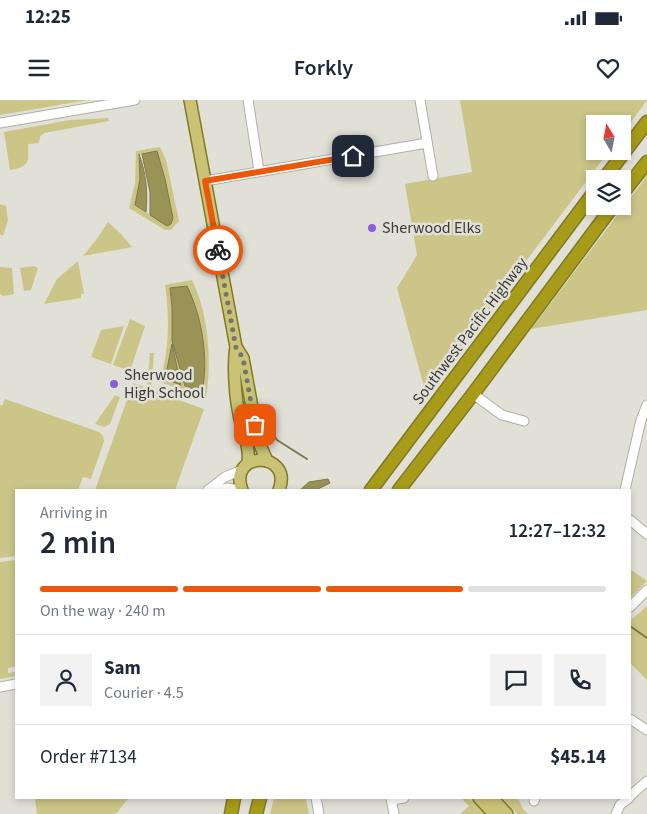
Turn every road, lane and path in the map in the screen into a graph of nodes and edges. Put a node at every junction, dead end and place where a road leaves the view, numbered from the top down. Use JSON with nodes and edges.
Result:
{"nodes":[{"id":1,"x":135,"y":100,"type":"edge"},
{"id":2,"x":190,"y":100,"type":"edge"},
{"id":3,"x":248,"y":100,"type":"edge"},
{"id":4,"x":420,"y":100,"type":"edge"},
{"id":5,"x":647,"y":122,"type":"edge"},
{"id":6,"x":0,"y":123,"type":"edge"},
{"id":7,"x":428,"y":143,"type":"junction"},
{"id":8,"x":647,"y":162,"type":"edge"},
{"id":9,"x":611,"y":170,"type":"edge"},
{"id":10,"x":259,"y":171,"type":"junction"},
{"id":11,"x":433,"y":176,"type":"dead end"},
{"id":12,"x":205,"y":181,"type":"junction"},
{"id":13,"x":631,"y":182,"type":"edge"},
{"id":14,"x":586,"y":203,"type":"edge"},
{"id":15,"x":607,"y":215,"type":"edge"},
{"id":16,"x":236,"y":348,"type":"junction"},
{"id":17,"x":473,"y":394,"type":"junction"},
{"id":18,"x":647,"y":405,"type":"edge"},
{"id":19,"x":524,"y":421,"type":"dead end"},
{"id":20,"x":267,"y":461,"type":"junction"},
{"id":21,"x":245,"y":467,"type":"junction"},
{"id":22,"x":209,"y":489,"type":"edge"},
{"id":23,"x":240,"y":489,"type":"edge"},
{"id":24,"x":279,"y":489,"type":"edge"},
{"id":25,"x":372,"y":489,"type":"edge"},
{"id":26,"x":400,"y":489,"type":"edge"},
{"id":27,"x":625,"y":489,"type":"edge"},
{"id":28,"x":631,"y":521,"type":"edge"},
{"id":29,"x":647,"y":534,"type":"edge"},
{"id":30,"x":647,"y":590,"type":"edge"},
{"id":31,"x":631,"y":606,"type":"edge"},
{"id":32,"x":15,"y":684,"type":"edge"},
{"id":33,"x":0,"y":687,"type":"edge"},
{"id":34,"x":631,"y":720,"type":"edge"},
{"id":35,"x":647,"y":730,"type":"edge"},
{"id":36,"x":645,"y":786,"type":"edge"},
{"id":37,"x":631,"y":796,"type":"edge"},
{"id":38,"x":234,"y":799,"type":"edge"},
{"id":39,"x":260,"y":799,"type":"edge"},
{"id":40,"x":316,"y":799,"type":"edge"},
{"id":41,"x":391,"y":799,"type":"edge"},
{"id":42,"x":480,"y":799,"type":"edge"},
{"id":43,"x":493,"y":799,"type":"edge"},
{"id":44,"x":627,"y":799,"type":"edge"},
{"id":45,"x":231,"y":814,"type":"edge"},
{"id":46,"x":256,"y":814,"type":"edge"},
{"id":47,"x":319,"y":814,"type":"edge"},
{"id":48,"x":394,"y":814,"type":"edge"},
{"id":49,"x":494,"y":814,"type":"edge"},
{"id":50,"x":507,"y":814,"type":"edge"},
{"id":51,"x":616,"y":814,"type":"edge"}],
"edges":[{"from":1,"to":6,"type":"street"},
{"from":2,"to":12,"type":"main road"},
{"from":3,"to":10,"type":"street"},
{"from":4,"to":7,"type":"street"},
{"from":5,"to":9,"type":"highway"},
{"from":7,"to":10,"type":"street"},
{"from":7,"to":11,"type":"street"},
{"from":8,"to":13,"type":"highway"},
{"from":10,"to":12,"type":"street"},
{"from":12,"to":16,"type":"main road"},
{"from":14,"to":25,"type":"highway","name":"Southwest Pacific Highway"},
{"from":15,"to":17,"type":"highway"},
{"from":16,"to":20,"type":"main road"},
{"from":16,"to":21,"type":"main road"},
{"from":17,"to":19,"type":"street"},
{"from":17,"to":26,"type":"highway"},
{"from":18,"to":27,"type":"street"},
{"from":20,"to":21,"type":"main road"},
{"from":20,"to":24,"type":"main road"},
{"from":21,"to":22,"type":"street"},
{"from":21,"to":23,"type":"main road"},
{"from":28,"to":29,"type":"street"},
{"from":30,"to":31,"type":"street"},
{"from":32,"to":33,"type":"street"},
{"from":34,"to":35,"type":"street"},
{"from":36,"to":37,"type":"street"},
{"from":38,"to":45,"type":"highway"},
{"from":39,"to":46,"type":"highway"},
{"from":40,"to":47,"type":"street"},
{"from":41,"to":48,"type":"street"},
{"from":42,"to":49,"type":"main road"},
{"from":43,"to":50,"type":"main road"},
{"from":44,"to":51,"type":"street"}]}
